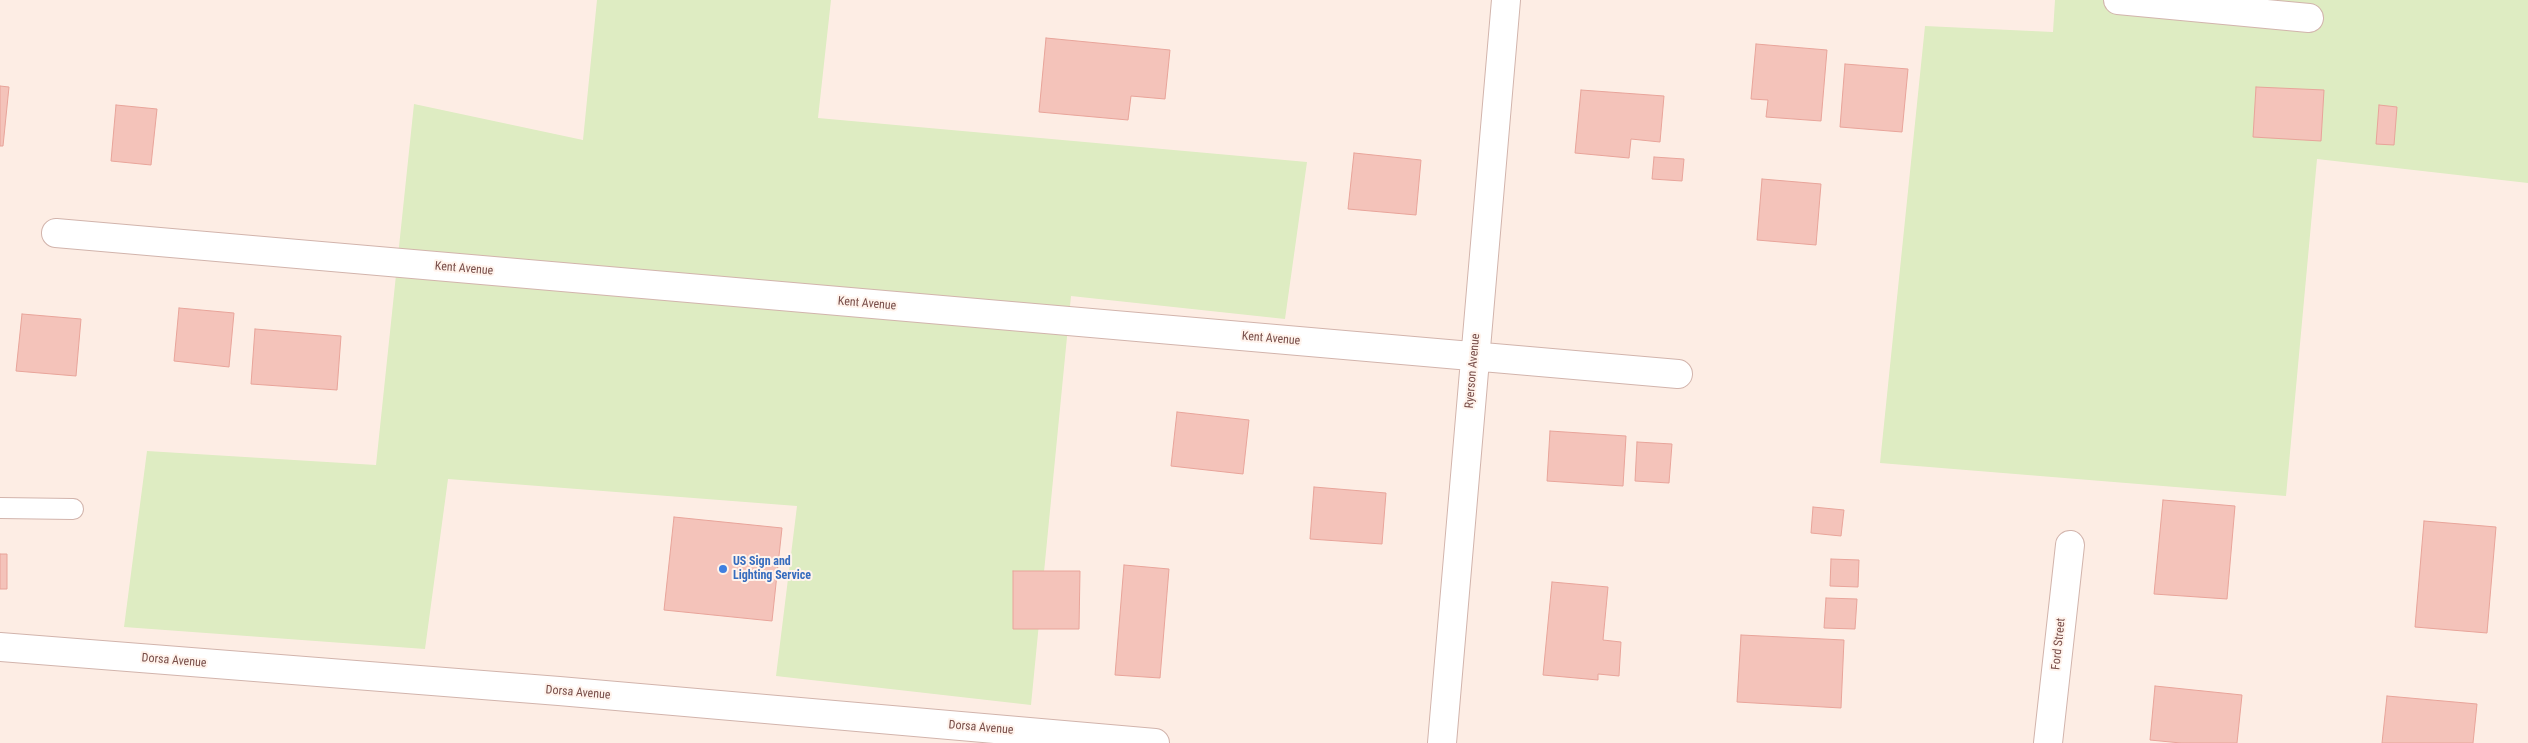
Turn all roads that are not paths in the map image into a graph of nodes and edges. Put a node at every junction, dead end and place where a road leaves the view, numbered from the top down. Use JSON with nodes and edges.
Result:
{"nodes":[{"id":1,"x":1506,"y":0,"type":"edge"},
{"id":2,"x":2118,"y":0,"type":"edge"},
{"id":3,"x":2308,"y":18,"type":"dead end"},
{"id":4,"x":56,"y":233,"type":"dead end"},
{"id":5,"x":1475,"y":357,"type":"junction"},
{"id":6,"x":1678,"y":374,"type":"dead end"},
{"id":7,"x":0,"y":508,"type":"edge"},
{"id":8,"x":72,"y":509,"type":"dead end"},
{"id":9,"x":2070,"y":545,"type":"dead end"},
{"id":10,"x":0,"y":647,"type":"edge"},
{"id":11,"x":1155,"y":743,"type":"edge"},
{"id":12,"x":1442,"y":743,"type":"edge"},
{"id":13,"x":2048,"y":743,"type":"edge"}],
"edges":[{"from":1,"to":5,"type":"street","name":"Ryerson Avenue"},
{"from":2,"to":3,"type":"street"},
{"from":4,"to":5,"type":"street","name":"Kent Avenue"},
{"from":5,"to":6,"type":"street","name":"Kent Avenue"},
{"from":5,"to":12,"type":"street","name":"Ryerson Avenue"},
{"from":7,"to":8,"type":"lane"},
{"from":9,"to":13,"type":"street","name":"Ford Street"},
{"from":10,"to":11,"type":"street","name":"Dorsa Avenue"}]}
